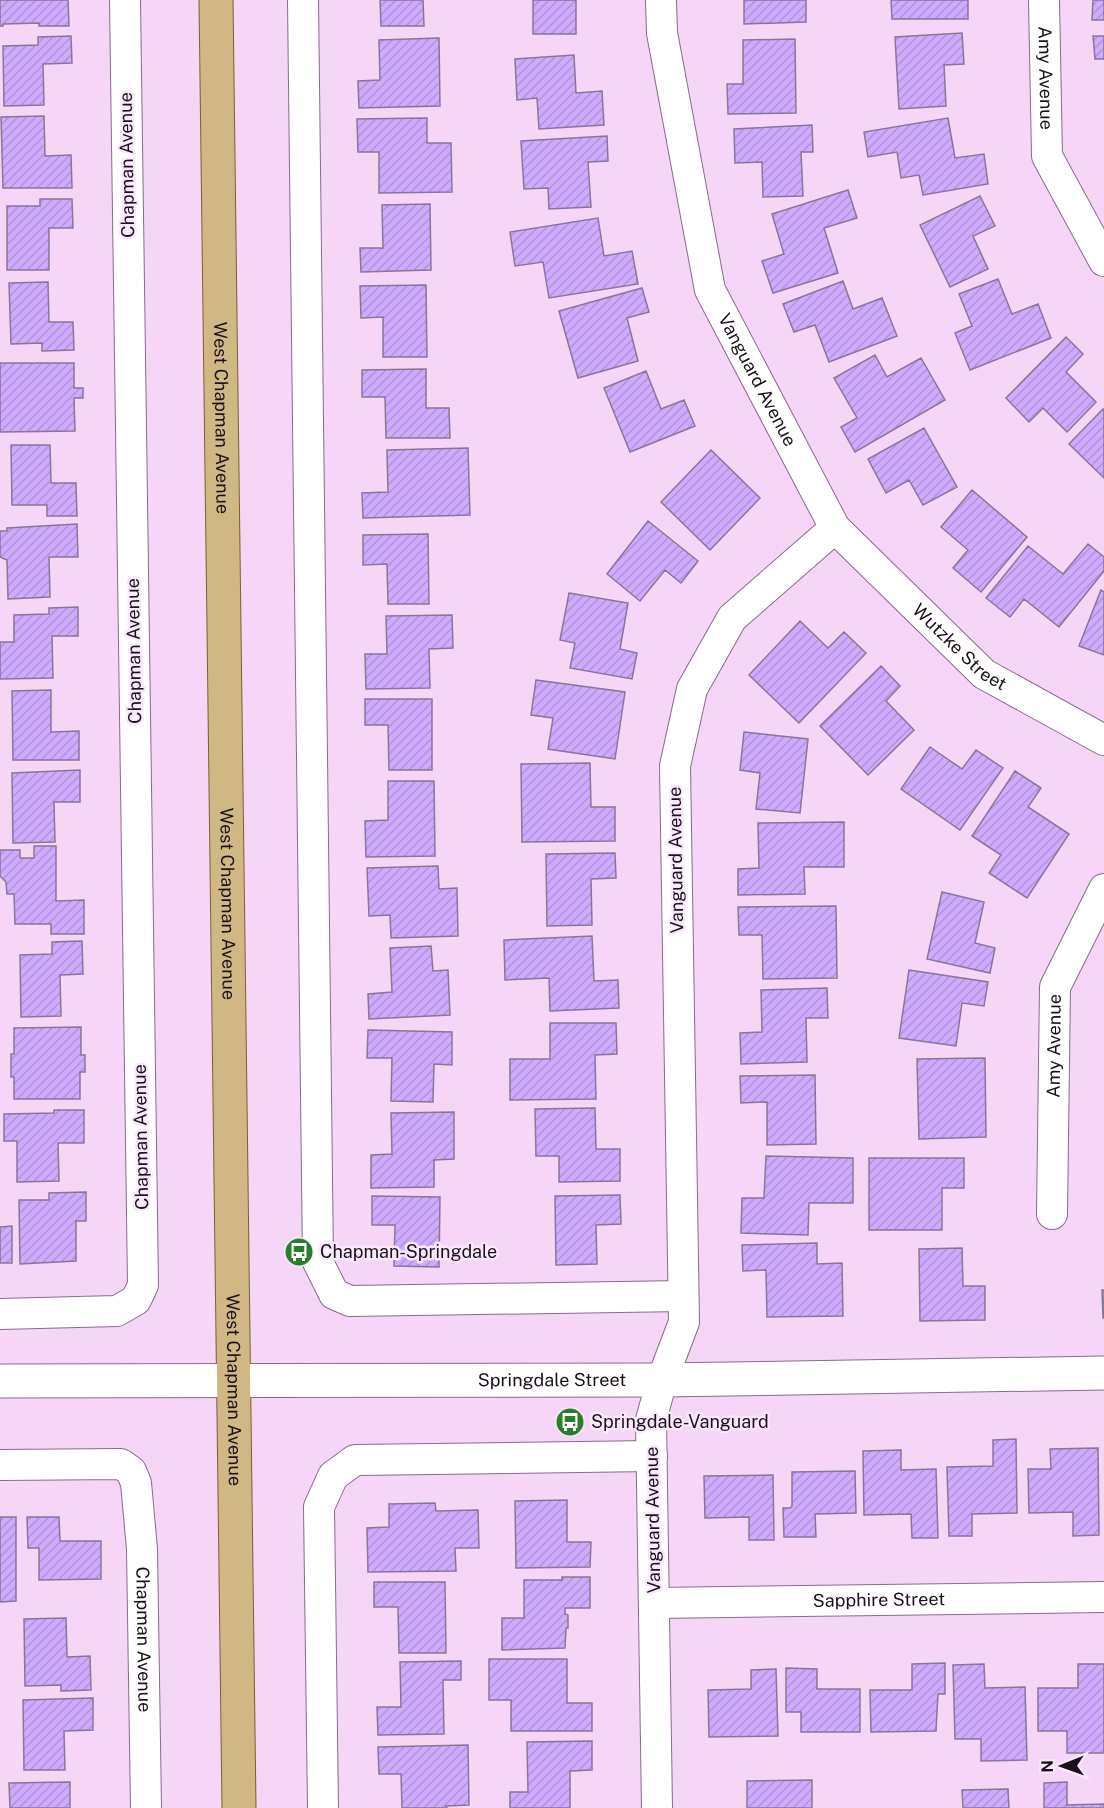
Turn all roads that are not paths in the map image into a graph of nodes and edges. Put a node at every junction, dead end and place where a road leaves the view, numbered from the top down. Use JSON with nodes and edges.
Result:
{"nodes":[{"id":1,"x":125,"y":0,"type":"edge"},
{"id":2,"x":216,"y":0,"type":"edge"},
{"id":3,"x":303,"y":0,"type":"edge"},
{"id":4,"x":661,"y":0,"type":"edge"},
{"id":5,"x":1044,"y":0,"type":"edge"},
{"id":6,"x":1104,"y":261,"type":"edge"},
{"id":7,"x":835,"y":528,"type":"junction"},
{"id":8,"x":1104,"y":740,"type":"edge"},
{"id":9,"x":1104,"y":889,"type":"edge"},
{"id":10,"x":1052,"y":1214,"type":"dead end"},
{"id":11,"x":683,"y":1296,"type":"junction"},
{"id":12,"x":0,"y":1314,"type":"edge"},
{"id":13,"x":1104,"y":1373,"type":"edge"},
{"id":14,"x":663,"y":1380,"type":"junction"},
{"id":15,"x":0,"y":1381,"type":"edge"},
{"id":16,"x":233,"y":1381,"type":"junction"},
{"id":17,"x":652,"y":1456,"type":"junction"},
{"id":18,"x":0,"y":1465,"type":"edge"},
{"id":19,"x":1104,"y":1597,"type":"edge"},
{"id":20,"x":654,"y":1603,"type":"junction"},
{"id":21,"x":146,"y":1808,"type":"edge"},
{"id":22,"x":238,"y":1808,"type":"edge"},
{"id":23,"x":323,"y":1808,"type":"edge"},
{"id":24,"x":657,"y":1808,"type":"edge"}],
"edges":[{"from":1,"to":12,"type":"street","name":"Chapman Avenue"},
{"from":2,"to":16,"type":"main road","name":"West Chapman Avenue"},
{"from":3,"to":11,"type":"street"},
{"from":4,"to":7,"type":"street","name":"Vanguard Avenue"},
{"from":5,"to":6,"type":"street","name":"Amy Avenue"},
{"from":7,"to":8,"type":"street","name":"Wutzke Street"},
{"from":7,"to":11,"type":"street","name":"Vanguard Avenue"},
{"from":9,"to":10,"type":"street","name":"Amy Avenue"},
{"from":11,"to":14,"type":"street","name":"Vanguard Avenue"},
{"from":13,"to":14,"type":"street","name":"Springdale Street"},
{"from":14,"to":16,"type":"street","name":"Springdale Street"},
{"from":14,"to":17,"type":"street","name":"Vanguard Avenue"},
{"from":15,"to":16,"type":"street","name":"Springdale Street"},
{"from":16,"to":22,"type":"main road","name":"West Chapman Avenue"},
{"from":17,"to":20,"type":"street","name":"Vanguard Avenue"},
{"from":17,"to":23,"type":"street"},
{"from":18,"to":21,"type":"street","name":"Chapman Avenue"},
{"from":19,"to":20,"type":"street","name":"Sapphire Street"},
{"from":20,"to":24,"type":"street","name":"Vanguard Avenue"}]}
